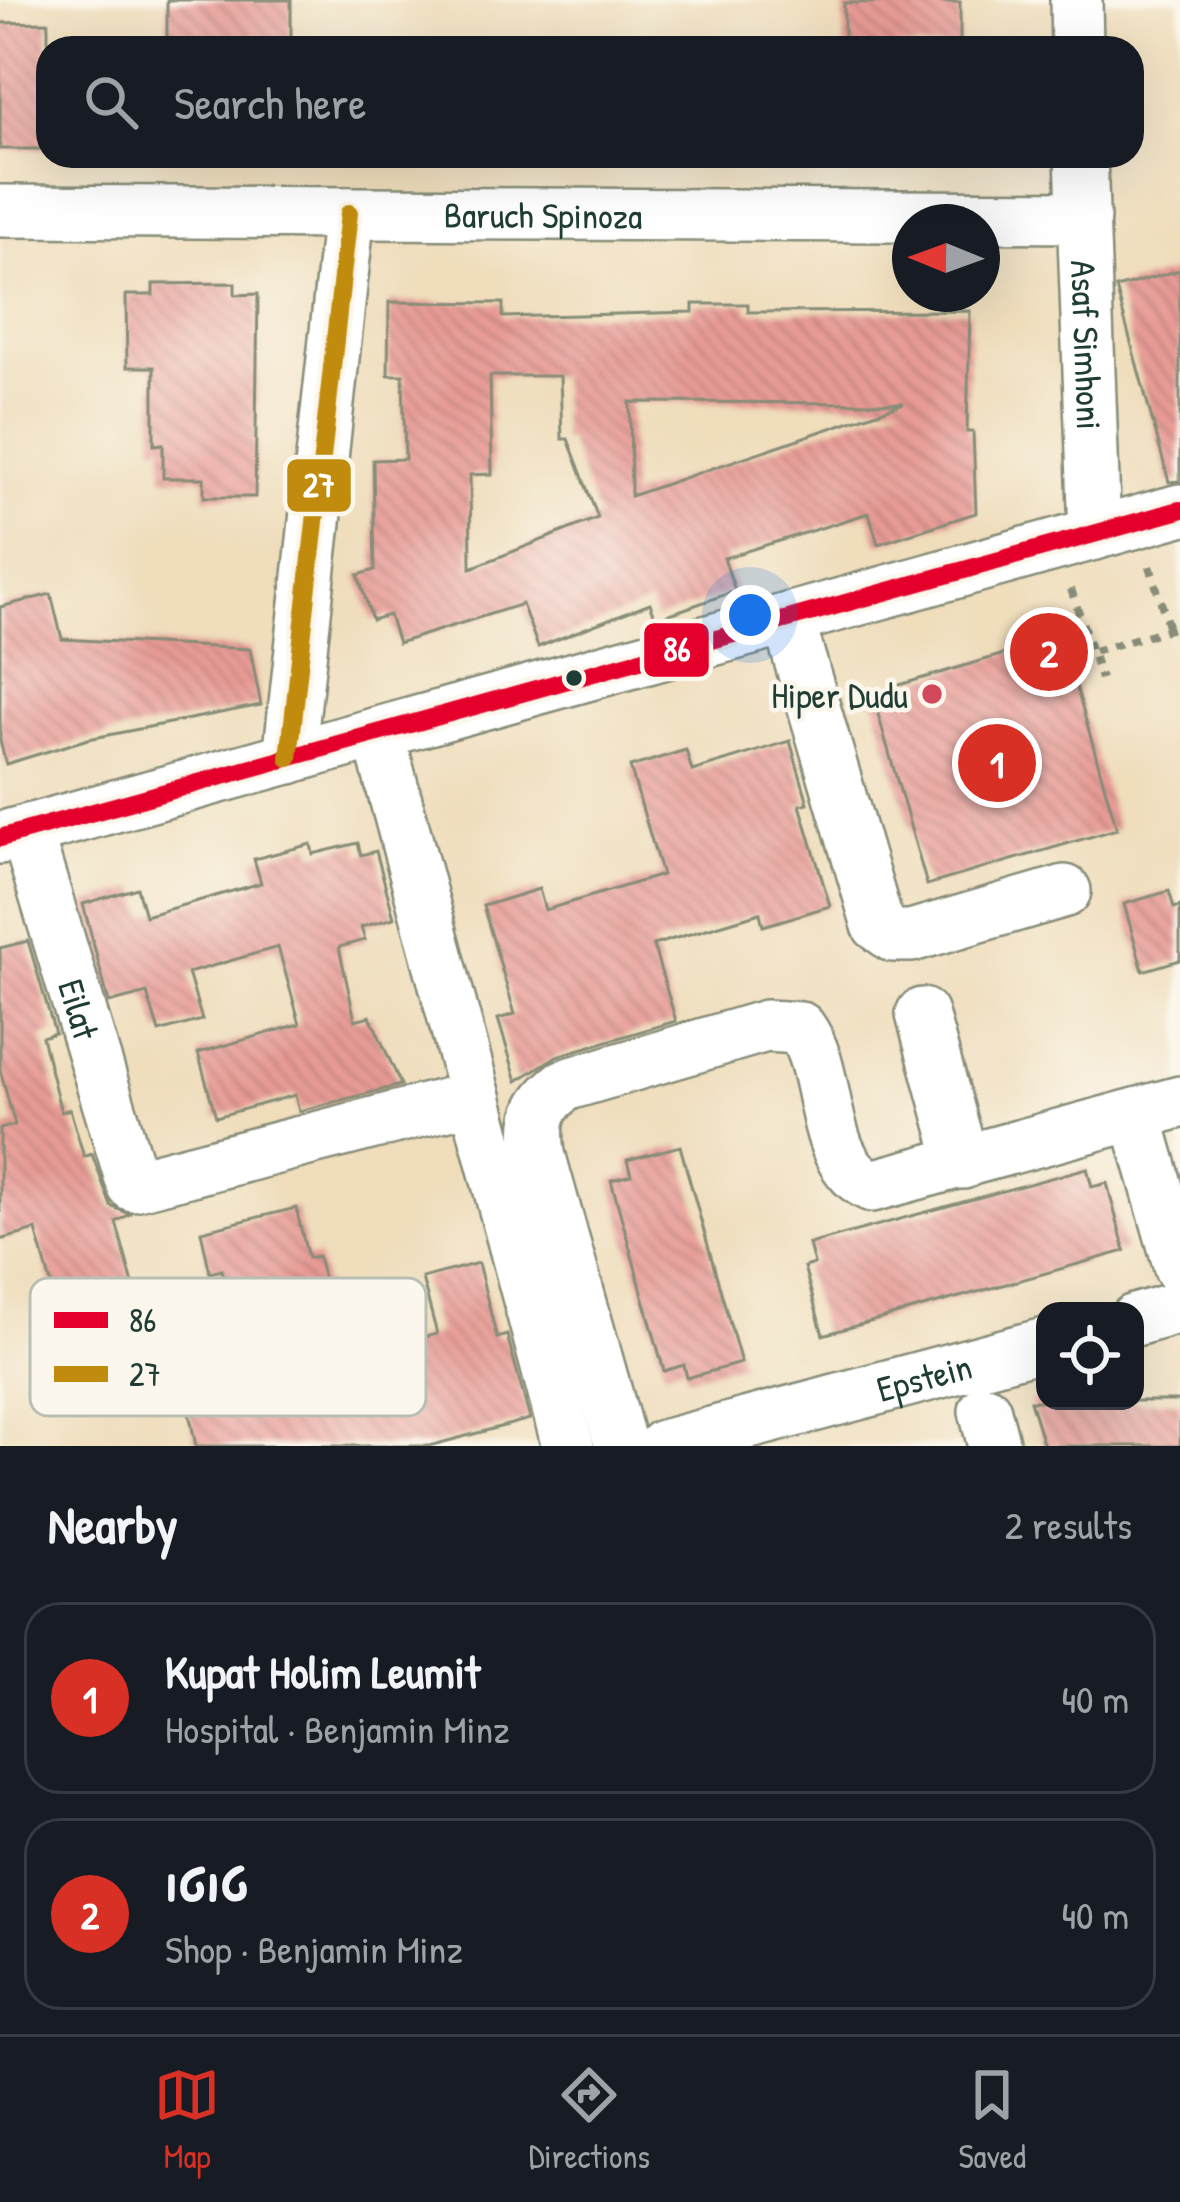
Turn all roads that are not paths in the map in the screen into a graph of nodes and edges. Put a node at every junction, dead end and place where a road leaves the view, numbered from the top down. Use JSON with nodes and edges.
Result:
{"nodes":[{"id":1,"x":1076,"y":0,"type":"edge"},
{"id":2,"x":1077,"y":36,"type":"edge"},
{"id":3,"x":1082,"y":168,"type":"edge"},
{"id":4,"x":0,"y":211,"type":"edge"},
{"id":5,"x":349,"y":213,"type":"junction"},
{"id":6,"x":1084,"y":217,"type":"junction"},
{"id":7,"x":1180,"y":510,"type":"edge"},
{"id":8,"x":1095,"y":534,"type":"junction"},
{"id":9,"x":788,"y":619,"type":"junction"},
{"id":10,"x":378,"y":733,"type":"junction"},
{"id":11,"x":289,"y":758,"type":"junction"},
{"id":12,"x":13,"y":834,"type":"edge"},
{"id":13,"x":1066,"y":891,"type":"dead end"},
{"id":14,"x":922,"y":1015,"type":"dead end"},
{"id":15,"x":475,"y":1096,"type":"junction"},
{"id":16,"x":1158,"y":1109,"type":"edge"},
{"id":17,"x":963,"y":1163,"type":"junction"},
{"id":18,"x":1180,"y":1268,"type":"edge"},
{"id":19,"x":1180,"y":1307,"type":"edge"},
{"id":20,"x":1144,"y":1317,"type":"edge"},
{"id":21,"x":1036,"y":1346,"type":"edge"},
{"id":22,"x":568,"y":1446,"type":"edge"},
{"id":23,"x":621,"y":1446,"type":"edge"},
{"id":24,"x":663,"y":1446,"type":"edge"}],
"edges":[{"from":1,"to":2,"type":"street"},
{"from":3,"to":6,"type":"street","name":"Asaf Simhoni"},
{"from":4,"to":5,"type":"street","name":"Baruch Spinoza"},
{"from":5,"to":6,"type":"street","name":"Baruch Spinoza"},
{"from":5,"to":11,"type":"street"},
{"from":6,"to":8,"type":"street","name":"Asaf Simhoni"},
{"from":7,"to":8,"type":"street"},
{"from":8,"to":9,"type":"street"},
{"from":9,"to":10,"type":"street"},
{"from":9,"to":13,"type":"street"},
{"from":10,"to":11,"type":"street"},
{"from":10,"to":15,"type":"street"},
{"from":11,"to":12,"type":"street"},
{"from":12,"to":15,"type":"street","name":"Eilat"},
{"from":14,"to":17,"type":"street"},
{"from":15,"to":22,"type":"street"},
{"from":16,"to":17,"type":"street"},
{"from":16,"to":18,"type":"street"},
{"from":17,"to":23,"type":"street"},
{"from":19,"to":20,"type":"street"},
{"from":21,"to":24,"type":"street","name":"Epstein"}]}
